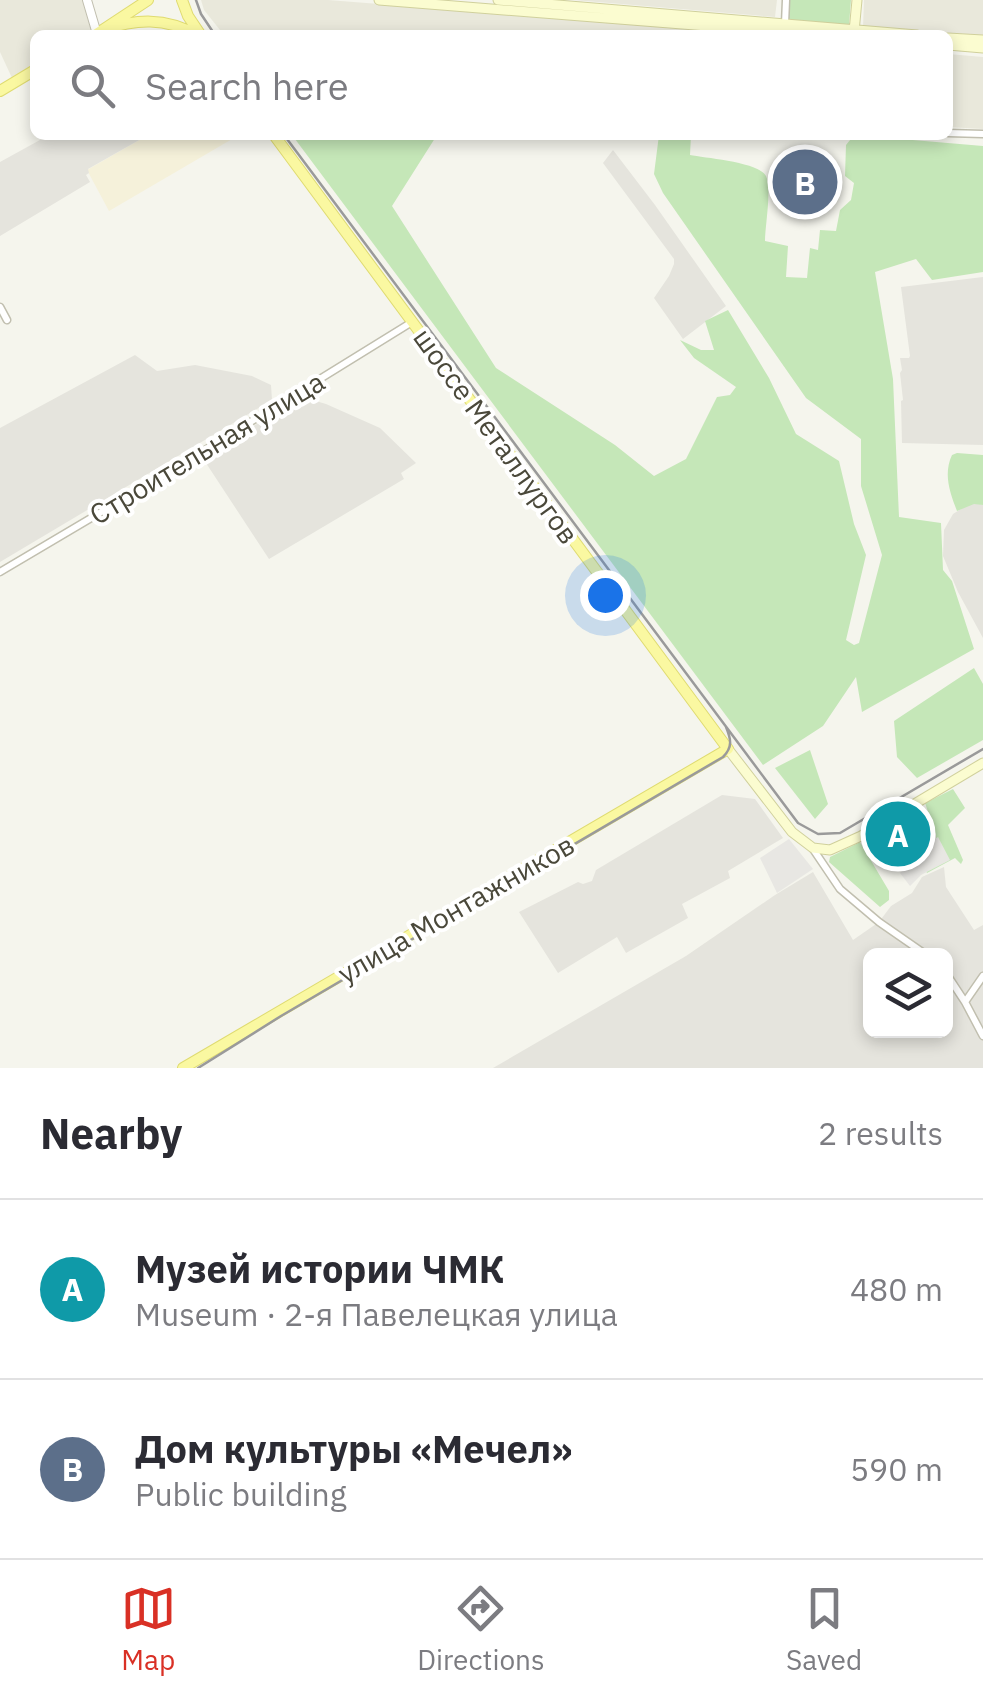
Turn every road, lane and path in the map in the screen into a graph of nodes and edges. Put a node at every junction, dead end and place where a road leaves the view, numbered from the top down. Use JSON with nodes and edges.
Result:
{"nodes":[{"id":1,"x":87,"y":0,"type":"edge"},
{"id":2,"x":148,"y":0,"type":"edge"},
{"id":3,"x":182,"y":0,"type":"edge"},
{"id":4,"x":379,"y":0,"type":"edge"},
{"id":5,"x":498,"y":0,"type":"edge"},
{"id":6,"x":786,"y":0,"type":"edge"},
{"id":7,"x":857,"y":0,"type":"edge"},
{"id":8,"x":513,"y":4,"type":"edge"},
{"id":9,"x":97,"y":30,"type":"edge"},
{"id":10,"x":103,"y":30,"type":"edge"},
{"id":11,"x":107,"y":30,"type":"edge"},
{"id":12,"x":187,"y":30,"type":"edge"},
{"id":13,"x":196,"y":30,"type":"edge"},
{"id":14,"x":784,"y":30,"type":"edge"},
{"id":15,"x":854,"y":30,"type":"edge"},
{"id":16,"x":953,"y":38,"type":"edge"},
{"id":17,"x":983,"y":40,"type":"edge"},
{"id":18,"x":953,"y":46,"type":"edge"},
{"id":19,"x":983,"y":48,"type":"edge"},
{"id":20,"x":30,"y":73,"type":"edge"},
{"id":21,"x":0,"y":91,"type":"edge"},
{"id":22,"x":953,"y":133,"type":"edge"},
{"id":23,"x":983,"y":134,"type":"edge"},
{"id":24,"x":278,"y":140,"type":"edge"},
{"id":25,"x":0,"y":307,"type":"edge"},
{"id":26,"x":7,"y":320,"type":"dead end"},
{"id":27,"x":412,"y":322,"type":"junction"},
{"id":28,"x":0,"y":572,"type":"edge"},
{"id":29,"x":728,"y":749,"type":"junction"},
{"id":30,"x":983,"y":763,"type":"edge"},
{"id":31,"x":813,"y":848,"type":"junction"},
{"id":32,"x":916,"y":948,"type":"edge"},
{"id":33,"x":983,"y":976,"type":"edge"},
{"id":34,"x":953,"y":983,"type":"edge"},
{"id":35,"x":965,"y":1002,"type":"junction"},
{"id":36,"x":983,"y":1036,"type":"edge"},
{"id":37,"x":183,"y":1068,"type":"edge"}],
"edges":[{"from":1,"to":9,"type":"street"},
{"from":2,"to":10,"type":"main road"},
{"from":3,"to":13,"type":"main road"},
{"from":4,"to":8,"type":"main road"},
{"from":5,"to":8,"type":"main road"},
{"from":6,"to":14,"type":"street"},
{"from":7,"to":15,"type":"main road"},
{"from":8,"to":14,"type":"main road"},
{"from":11,"to":12,"type":"main road"},
{"from":16,"to":17,"type":"main road"},
{"from":18,"to":19,"type":"main road"},
{"from":20,"to":21,"type":"main road"},
{"from":22,"to":23,"type":"street"},
{"from":24,"to":27,"type":"main road","name":"шоссе Металлургов"},
{"from":25,"to":26,"type":"street"},
{"from":27,"to":28,"type":"street","name":"Строительная улица"},
{"from":27,"to":29,"type":"main road","name":"шоссе Металлургов"},
{"from":29,"to":31,"type":"main road","name":"шоссе Металлургов"},
{"from":29,"to":37,"type":"main road","name":"улица Монтажников"},
{"from":30,"to":31,"type":"main road"},
{"from":31,"to":32,"type":"street"},
{"from":33,"to":35,"type":"street"},
{"from":34,"to":35,"type":"street"},
{"from":35,"to":36,"type":"street"}]}
